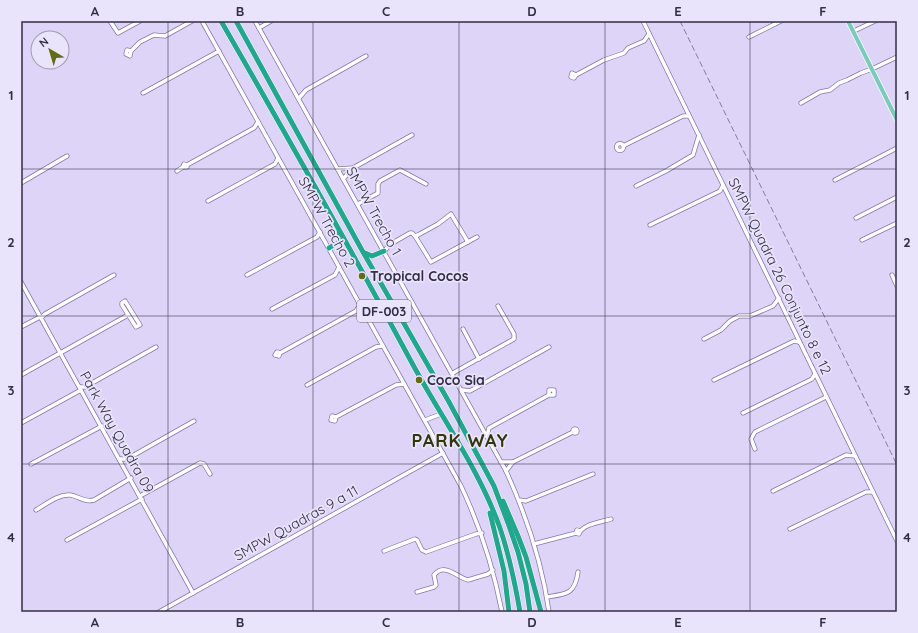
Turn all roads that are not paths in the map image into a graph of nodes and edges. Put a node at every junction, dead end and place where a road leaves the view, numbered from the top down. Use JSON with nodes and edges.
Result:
{"nodes":[{"id":1,"x":110,"y":21,"type":"edge"},
{"id":2,"x":140,"y":21,"type":"edge"},
{"id":3,"x":192,"y":21,"type":"edge"},
{"id":4,"x":202,"y":21,"type":"edge"},
{"id":5,"x":221,"y":21,"type":"edge"},
{"id":6,"x":236,"y":21,"type":"edge"},
{"id":7,"x":255,"y":21,"type":"edge"},
{"id":8,"x":271,"y":21,"type":"edge"},
{"id":9,"x":643,"y":21,"type":"edge"},
{"id":10,"x":781,"y":21,"type":"edge"},
{"id":11,"x":848,"y":21,"type":"edge"},
{"id":12,"x":875,"y":21,"type":"edge"},
{"id":13,"x":259,"y":28,"type":"junction"},
{"id":14,"x":854,"y":31,"type":"junction"},
{"id":15,"x":649,"y":34,"type":"junction"},
{"id":16,"x":749,"y":37,"type":"dead end"},
{"id":17,"x":645,"y":39,"type":"junction"},
{"id":18,"x":652,"y":40,"type":"junction"},
{"id":19,"x":131,"y":51,"type":"dead end"},
{"id":20,"x":219,"y":51,"type":"junction"},
{"id":21,"x":366,"y":56,"type":"dead end"},
{"id":22,"x":897,"y":57,"type":"edge"},
{"id":23,"x":872,"y":70,"type":"junction"},
{"id":24,"x":576,"y":75,"type":"dead end"},
{"id":25,"x":304,"y":92,"type":"junction"},
{"id":26,"x":143,"y":93,"type":"dead end"},
{"id":27,"x":296,"y":93,"type":"junction"},
{"id":28,"x":299,"y":98,"type":"junction"},
{"id":29,"x":801,"y":103,"type":"dead end"},
{"id":30,"x":687,"y":110,"type":"junction"},
{"id":31,"x":684,"y":115,"type":"junction"},
{"id":32,"x":689,"y":116,"type":"junction"},
{"id":33,"x":897,"y":120,"type":"edge"},
{"id":34,"x":258,"y":122,"type":"junction"},
{"id":35,"x":255,"y":127,"type":"junction"},
{"id":36,"x":261,"y":127,"type":"junction"},
{"id":37,"x":412,"y":135,"type":"dead end"},
{"id":38,"x":699,"y":135,"type":"junction"},
{"id":39,"x":623,"y":146,"type":"dead end"},
{"id":40,"x":897,"y":148,"type":"edge"},
{"id":41,"x":67,"y":156,"type":"dead end"},
{"id":42,"x":278,"y":158,"type":"junction"},
{"id":43,"x":275,"y":164,"type":"junction"},
{"id":44,"x":282,"y":164,"type":"junction"},
{"id":45,"x":353,"y":168,"type":"junction"},
{"id":46,"x":338,"y":169,"type":"junction"},
{"id":47,"x":177,"y":171,"type":"dead end"},
{"id":48,"x":343,"y":179,"type":"junction"},
{"id":49,"x":835,"y":180,"type":"dead end"},
{"id":50,"x":21,"y":183,"type":"edge"},
{"id":51,"x":426,"y":184,"type":"dead end"},
{"id":52,"x":636,"y":186,"type":"dead end"},
{"id":53,"x":723,"y":186,"type":"junction"},
{"id":54,"x":720,"y":191,"type":"junction"},
{"id":55,"x":726,"y":192,"type":"junction"},
{"id":56,"x":897,"y":197,"type":"edge"},
{"id":57,"x":208,"y":201,"type":"dead end"},
{"id":58,"x":358,"y":204,"type":"junction"},
{"id":59,"x":856,"y":218,"type":"dead end"},
{"id":60,"x":897,"y":223,"type":"edge"},
{"id":61,"x":650,"y":225,"type":"dead end"},
{"id":62,"x":339,"y":228,"type":"junction"},
{"id":63,"x":320,"y":232,"type":"junction"},
{"id":64,"x":317,"y":236,"type":"junction"},
{"id":65,"x":415,"y":236,"type":"junction"},
{"id":66,"x":323,"y":237,"type":"junction"},
{"id":67,"x":477,"y":237,"type":"dead end"},
{"id":68,"x":862,"y":240,"type":"dead end"},
{"id":69,"x":468,"y":242,"type":"junction"},
{"id":70,"x":379,"y":243,"type":"junction"},
{"id":71,"x":389,"y":245,"type":"junction"},
{"id":72,"x":330,"y":249,"type":"junction"},
{"id":73,"x":351,"y":251,"type":"junction"},
{"id":74,"x":364,"y":252,"type":"junction"},
{"id":75,"x":384,"y":252,"type":"junction"},
{"id":76,"x":340,"y":267,"type":"junction"},
{"id":77,"x":373,"y":269,"type":"junction"},
{"id":78,"x":335,"y":274,"type":"junction"},
{"id":79,"x":114,"y":275,"type":"dead end"},
{"id":80,"x":247,"y":275,"type":"dead end"},
{"id":81,"x":892,"y":275,"type":"dead end"},
{"id":82,"x":344,"y":276,"type":"junction"},
{"id":83,"x":21,"y":282,"type":"edge"},
{"id":84,"x":897,"y":286,"type":"edge"},
{"id":85,"x":779,"y":298,"type":"junction"},
{"id":86,"x":360,"y":305,"type":"junction"},
{"id":87,"x":774,"y":305,"type":"junction"},
{"id":88,"x":782,"y":305,"type":"junction"},
{"id":89,"x":498,"y":306,"type":"dead end"},
{"id":90,"x":272,"y":309,"type":"dead end"},
{"id":91,"x":363,"y":310,"type":"junction"},
{"id":92,"x":356,"y":311,"type":"junction"},
{"id":93,"x":128,"y":315,"type":"junction"},
{"id":94,"x":40,"y":316,"type":"junction"},
{"id":95,"x":21,"y":327,"type":"edge"},
{"id":96,"x":463,"y":329,"type":"dead end"},
{"id":97,"x":796,"y":336,"type":"junction"},
{"id":98,"x":704,"y":339,"type":"dead end"},
{"id":99,"x":380,"y":340,"type":"junction"},
{"id":100,"x":794,"y":341,"type":"junction"},
{"id":101,"x":799,"y":342,"type":"junction"},
{"id":102,"x":384,"y":346,"type":"junction"},
{"id":103,"x":156,"y":347,"type":"dead end"},
{"id":104,"x":376,"y":347,"type":"junction"},
{"id":105,"x":549,"y":347,"type":"dead end"},
{"id":106,"x":280,"y":353,"type":"dead end"},
{"id":107,"x":61,"y":354,"type":"junction"},
{"id":108,"x":479,"y":359,"type":"junction"},
{"id":109,"x":453,"y":373,"type":"junction"},
{"id":110,"x":815,"y":374,"type":"junction"},
{"id":111,"x":21,"y":375,"type":"edge"},
{"id":112,"x":400,"y":376,"type":"junction"},
{"id":113,"x":812,"y":379,"type":"junction"},
{"id":114,"x":818,"y":379,"type":"junction"},
{"id":115,"x":714,"y":380,"type":"dead end"},
{"id":116,"x":396,"y":384,"type":"junction"},
{"id":117,"x":404,"y":384,"type":"junction"},
{"id":118,"x":307,"y":385,"type":"dead end"},
{"id":119,"x":82,"y":390,"type":"junction"},
{"id":120,"x":462,"y":390,"type":"junction"},
{"id":121,"x":469,"y":391,"type":"junction"},
{"id":122,"x":549,"y":395,"type":"dead end"},
{"id":123,"x":826,"y":397,"type":"junction"},
{"id":124,"x":466,"y":398,"type":"junction"},
{"id":125,"x":743,"y":413,"type":"dead end"},
{"id":126,"x":441,"y":414,"type":"junction"},
{"id":127,"x":336,"y":417,"type":"dead end"},
{"id":128,"x":424,"y":420,"type":"junction"},
{"id":129,"x":194,"y":421,"type":"dead end"},
{"id":130,"x":21,"y":423,"type":"edge"},
{"id":131,"x":481,"y":425,"type":"junction"},
{"id":132,"x":102,"y":426,"type":"junction"},
{"id":133,"x":489,"y":428,"type":"junction"},
{"id":134,"x":573,"y":432,"type":"dead end"},
{"id":135,"x":487,"y":436,"type":"junction"},
{"id":136,"x":851,"y":447,"type":"junction"},
{"id":137,"x":756,"y":449,"type":"dead end"},
{"id":138,"x":443,"y":453,"type":"junction"},
{"id":139,"x":846,"y":456,"type":"junction"},
{"id":140,"x":856,"y":456,"type":"junction"},
{"id":141,"x":127,"y":459,"type":"junction"},
{"id":142,"x":120,"y":460,"type":"junction"},
{"id":143,"x":501,"y":462,"type":"junction"},
{"id":144,"x":513,"y":462,"type":"junction"},
{"id":145,"x":31,"y":464,"type":"dead end"},
{"id":146,"x":123,"y":466,"type":"junction"},
{"id":147,"x":506,"y":471,"type":"junction"},
{"id":148,"x":210,"y":474,"type":"dead end"},
{"id":149,"x":593,"y":474,"type":"dead end"},
{"id":150,"x":131,"y":478,"type":"junction"},
{"id":151,"x":870,"y":485,"type":"junction"},
{"id":152,"x":494,"y":486,"type":"junction"},
{"id":153,"x":772,"y":492,"type":"dead end"},
{"id":154,"x":866,"y":492,"type":"junction"},
{"id":155,"x":873,"y":492,"type":"junction"},
{"id":156,"x":141,"y":498,"type":"junction"},
{"id":157,"x":519,"y":500,"type":"junction"},
{"id":158,"x":526,"y":501,"type":"junction"},
{"id":159,"x":490,"y":504,"type":"junction"},
{"id":160,"x":522,"y":507,"type":"junction"},
{"id":161,"x":36,"y":510,"type":"dead end"},
{"id":162,"x":611,"y":519,"type":"dead end"},
{"id":163,"x":480,"y":529,"type":"junction"},
{"id":164,"x":790,"y":529,"type":"dead end"},
{"id":165,"x":482,"y":533,"type":"junction"},
{"id":166,"x":476,"y":534,"type":"junction"},
{"id":167,"x":67,"y":540,"type":"dead end"},
{"id":168,"x":897,"y":541,"type":"edge"},
{"id":169,"x":534,"y":544,"type":"junction"},
{"id":170,"x":384,"y":551,"type":"dead end"},
{"id":171,"x":493,"y":570,"type":"junction"},
{"id":172,"x":578,"y":572,"type":"dead end"},
{"id":173,"x":488,"y":574,"type":"junction"},
{"id":174,"x":495,"y":576,"type":"junction"},
{"id":175,"x":417,"y":592,"type":"dead end"},
{"id":176,"x":193,"y":593,"type":"junction"},
{"id":177,"x":547,"y":597,"type":"junction"},
{"id":178,"x":159,"y":612,"type":"edge"},
{"id":179,"x":502,"y":612,"type":"edge"},
{"id":180,"x":509,"y":612,"type":"edge"},
{"id":181,"x":520,"y":612,"type":"edge"},
{"id":182,"x":530,"y":612,"type":"edge"},
{"id":183,"x":541,"y":612,"type":"edge"},
{"id":184,"x":549,"y":612,"type":"edge"}],
"edges":[{"from":1,"to":2,"type":"street"},
{"from":3,"to":19,"type":"street"},
{"from":4,"to":20,"type":"street","name":"SMPW Trecho 2"},
{"from":5,"to":62,"type":"highway","number":"DF-003"},
{"from":6,"to":74,"type":"highway","number":"DF-003"},
{"from":7,"to":13,"type":"street","name":"SMPW Trecho 1"},
{"from":8,"to":13,"type":"street"},
{"from":9,"to":15,"type":"street","name":"SMPW Quadra 26 Conjunto 8 e 12"},
{"from":10,"to":16,"type":"street"},
{"from":11,"to":14,"type":"main road"},
{"from":12,"to":14,"type":"street"},
{"from":13,"to":27,"type":"street","name":"SMPW Trecho 1"},
{"from":14,"to":23,"type":"main road"},
{"from":15,"to":17,"type":"street"},
{"from":15,"to":18,"type":"street","name":"SMPW Quadra 26 Conjunto 8 e 12"},
{"from":17,"to":18,"type":"street"},
{"from":17,"to":24,"type":"street"},
{"from":18,"to":30,"type":"street","name":"SMPW Quadra 26 Conjunto 8 e 12"},
{"from":20,"to":26,"type":"street"},
{"from":20,"to":34,"type":"street","name":"SMPW Trecho 2"},
{"from":21,"to":25,"type":"street"},
{"from":22,"to":23,"type":"street"},
{"from":23,"to":29,"type":"street"},
{"from":23,"to":33,"type":"main road"},
{"from":25,"to":27,"type":"street"},
{"from":25,"to":28,"type":"street"},
{"from":27,"to":28,"type":"street","name":"SMPW Trecho 1"},
{"from":28,"to":46,"type":"street","name":"SMPW Trecho 1"},
{"from":30,"to":31,"type":"street"},
{"from":30,"to":32,"type":"street","name":"SMPW Quadra 26 Conjunto 8 e 12"},
{"from":31,"to":32,"type":"street"},
{"from":31,"to":39,"type":"street"},
{"from":32,"to":38,"type":"street","name":"SMPW Quadra 26 Conjunto 8 e 12"},
{"from":34,"to":35,"type":"street"},
{"from":34,"to":36,"type":"street","name":"SMPW Trecho 2"},
{"from":35,"to":36,"type":"street"},
{"from":35,"to":47,"type":"street"},
{"from":36,"to":42,"type":"street","name":"SMPW Trecho 2"},
{"from":37,"to":45,"type":"street"},
{"from":38,"to":52,"type":"street"},
{"from":38,"to":53,"type":"street","name":"SMPW Quadra 26 Conjunto 8 e 12"},
{"from":40,"to":49,"type":"street"},
{"from":41,"to":50,"type":"street"},
{"from":42,"to":43,"type":"street"},
{"from":42,"to":44,"type":"street","name":"SMPW Trecho 2"},
{"from":43,"to":44,"type":"street"},
{"from":43,"to":57,"type":"street"},
{"from":44,"to":63,"type":"street","name":"SMPW Trecho 2"},
{"from":45,"to":46,"type":"street"},
{"from":45,"to":48,"type":"street"},
{"from":46,"to":48,"type":"street","name":"SMPW Trecho 1"},
{"from":48,"to":58,"type":"street","name":"SMPW Trecho 1"},
{"from":51,"to":58,"type":"street"},
{"from":53,"to":54,"type":"street"},
{"from":53,"to":55,"type":"street","name":"SMPW Quadra 26 Conjunto 8 e 12"},
{"from":54,"to":55,"type":"street"},
{"from":54,"to":61,"type":"street"},
{"from":55,"to":85,"type":"street","name":"SMPW Quadra 26 Conjunto 8 e 12"},
{"from":56,"to":59,"type":"street"},
{"from":58,"to":70,"type":"street","name":"SMPW Trecho 1"},
{"from":60,"to":68,"type":"street"},
{"from":62,"to":72,"type":"highway"},
{"from":62,"to":73,"type":"highway","number":"DF-003"},
{"from":63,"to":64,"type":"street"},
{"from":63,"to":66,"type":"street","name":"SMPW Trecho 2"},
{"from":64,"to":66,"type":"street"},
{"from":64,"to":80,"type":"street"},
{"from":65,"to":69,"type":"street"},
{"from":65,"to":69,"type":"street"},
{"from":65,"to":71,"type":"street"},
{"from":66,"to":72,"type":"street","name":"SMPW Trecho 2"},
{"from":67,"to":69,"type":"street"},
{"from":70,"to":71,"type":"street"},
{"from":70,"to":75,"type":"street","name":"SMPW Trecho 1"},
{"from":71,"to":75,"type":"street"},
{"from":72,"to":73,"type":"highway"},
{"from":72,"to":76,"type":"street","name":"SMPW Trecho 2"},
{"from":73,"to":126,"type":"highway","number":"DF-003"},
{"from":74,"to":75,"type":"highway"},
{"from":74,"to":77,"type":"highway","number":"DF-003"},
{"from":75,"to":77,"type":"highway"},
{"from":75,"to":109,"type":"street","name":"SMPW Trecho 1"},
{"from":76,"to":78,"type":"street"},
{"from":76,"to":82,"type":"street","name":"SMPW Trecho 2"},
{"from":77,"to":152,"type":"highway","number":"DF-003"},
{"from":78,"to":82,"type":"street"},
{"from":78,"to":90,"type":"street"},
{"from":79,"to":94,"type":"street"},
{"from":81,"to":84,"type":"street"},
{"from":82,"to":86,"type":"street","name":"SMPW Trecho 2"},
{"from":83,"to":94,"type":"street","name":"Park Way Quadra 09"},
{"from":85,"to":87,"type":"street"},
{"from":85,"to":88,"type":"street","name":"SMPW Quadra 26 Conjunto 8 e 12"},
{"from":86,"to":91,"type":"street","name":"SMPW Trecho 2"},
{"from":86,"to":92,"type":"street"},
{"from":87,"to":88,"type":"street"},
{"from":87,"to":98,"type":"street"},
{"from":88,"to":97,"type":"street","name":"SMPW Quadra 26 Conjunto 8 e 12"},
{"from":89,"to":108,"type":"street"},
{"from":91,"to":92,"type":"street"},
{"from":91,"to":99,"type":"street","name":"SMPW Trecho 2"},
{"from":92,"to":106,"type":"street"},
{"from":93,"to":93,"type":"street"},
{"from":93,"to":107,"type":"street"},
{"from":94,"to":95,"type":"street"},
{"from":94,"to":107,"type":"street","name":"Park Way Quadra 09"},
{"from":96,"to":108,"type":"street"},
{"from":97,"to":100,"type":"street"},
{"from":97,"to":101,"type":"street","name":"SMPW Quadra 26 Conjunto 8 e 12"},
{"from":99,"to":102,"type":"street","name":"SMPW Trecho 2"},
{"from":99,"to":104,"type":"street"},
{"from":100,"to":101,"type":"street"},
{"from":100,"to":115,"type":"street"},
{"from":101,"to":110,"type":"street","name":"SMPW Quadra 26 Conjunto 8 e 12"},
{"from":102,"to":104,"type":"street"},
{"from":102,"to":112,"type":"street","name":"SMPW Trecho 2"},
{"from":103,"to":119,"type":"street"},
{"from":104,"to":118,"type":"street"},
{"from":105,"to":121,"type":"street"},
{"from":107,"to":111,"type":"street"},
{"from":107,"to":119,"type":"street","name":"Park Way Quadra 09"},
{"from":108,"to":109,"type":"street"},
{"from":109,"to":120,"type":"street","name":"SMPW Trecho 1"},
{"from":110,"to":113,"type":"street"},
{"from":110,"to":114,"type":"street","name":"SMPW Quadra 26 Conjunto 8 e 12"},
{"from":112,"to":116,"type":"street"},
{"from":112,"to":117,"type":"street","name":"SMPW Trecho 2"},
{"from":113,"to":114,"type":"street"},
{"from":113,"to":125,"type":"street"},
{"from":114,"to":123,"type":"street","name":"SMPW Quadra 26 Conjunto 8 e 12"},
{"from":116,"to":117,"type":"street"},
{"from":116,"to":127,"type":"street"},
{"from":117,"to":128,"type":"street","name":"SMPW Trecho 2"},
{"from":119,"to":130,"type":"street"},
{"from":119,"to":132,"type":"street","name":"Park Way Quadra 09"},
{"from":120,"to":121,"type":"street"},
{"from":120,"to":124,"type":"street","name":"SMPW Trecho 1"},
{"from":121,"to":124,"type":"street"},
{"from":122,"to":133,"type":"street"},
{"from":123,"to":136,"type":"street","name":"SMPW Quadra 26 Conjunto 8 e 12"},
{"from":123,"to":137,"type":"street"},
{"from":124,"to":131,"type":"street","name":"SMPW Trecho 1"},
{"from":126,"to":128,"type":"street"},
{"from":126,"to":159,"type":"highway","number":"DF-003"},
{"from":128,"to":138,"type":"street","name":"SMPW Trecho 2"},
{"from":129,"to":141,"type":"street"},
{"from":131,"to":133,"type":"street"},
{"from":131,"to":135,"type":"street","name":"SMPW Trecho 1"},
{"from":132,"to":142,"type":"street","name":"Park Way Quadra 09"},
{"from":132,"to":145,"type":"street"},
{"from":133,"to":135,"type":"street"},
{"from":134,"to":144,"type":"street"},
{"from":135,"to":143,"type":"street","name":"SMPW Trecho 1"},
{"from":136,"to":139,"type":"street"},
{"from":136,"to":140,"type":"street","name":"SMPW Quadra 26 Conjunto 8 e 12"},
{"from":138,"to":163,"type":"street","name":"SMPW Trecho 2"},
{"from":138,"to":176,"type":"street","name":"SMPW Quadras 9 a 11"},
{"from":139,"to":140,"type":"street"},
{"from":139,"to":153,"type":"street"},
{"from":140,"to":151,"type":"street","name":"SMPW Quadra 26 Conjunto 8 e 12"},
{"from":141,"to":142,"type":"street"},
{"from":141,"to":146,"type":"street"},
{"from":142,"to":146,"type":"street","name":"Park Way Quadra 09"},
{"from":143,"to":144,"type":"street"},
{"from":143,"to":147,"type":"street","name":"SMPW Trecho 1"},
{"from":144,"to":147,"type":"street"},
{"from":146,"to":150,"type":"street","name":"Park Way Quadra 09"},
{"from":147,"to":157,"type":"street","name":"SMPW Trecho 1"},
{"from":148,"to":156,"type":"street"},
{"from":149,"to":158,"type":"street"},
{"from":150,"to":156,"type":"street","name":"Park Way Quadra 09"},
{"from":150,"to":161,"type":"street"},
{"from":151,"to":154,"type":"street"},
{"from":151,"to":155,"type":"street","name":"SMPW Quadra 26 Conjunto 8 e 12"},
{"from":152,"to":182,"type":"highway","number":"DF-003"},
{"from":152,"to":183,"type":"highway"},
{"from":154,"to":155,"type":"street"},
{"from":154,"to":164,"type":"street"},
{"from":155,"to":168,"type":"street","name":"SMPW Quadra 26 Conjunto 8 e 12"},
{"from":156,"to":167,"type":"street"},
{"from":156,"to":176,"type":"street","name":"Park Way Quadra 09"},
{"from":157,"to":158,"type":"street"},
{"from":157,"to":160,"type":"street","name":"SMPW Trecho 1"},
{"from":158,"to":160,"type":"street"},
{"from":159,"to":180,"type":"highway"},
{"from":159,"to":181,"type":"highway","number":"DF-003"},
{"from":160,"to":169,"type":"street","name":"SMPW Trecho 1"},
{"from":162,"to":169,"type":"street"},
{"from":163,"to":165,"type":"street","name":"SMPW Trecho 2"},
{"from":163,"to":166,"type":"street"},
{"from":165,"to":166,"type":"street"},
{"from":165,"to":171,"type":"street","name":"SMPW Trecho 2"},
{"from":166,"to":170,"type":"street"},
{"from":169,"to":177,"type":"street","name":"SMPW Trecho 1"},
{"from":171,"to":173,"type":"street"},
{"from":171,"to":174,"type":"street","name":"SMPW Trecho 2"},
{"from":172,"to":177,"type":"street"},
{"from":173,"to":174,"type":"street"},
{"from":173,"to":175,"type":"street"},
{"from":174,"to":179,"type":"street","name":"SMPW Trecho 2"},
{"from":176,"to":178,"type":"street","name":"SMPW Quadras 9 a 11"},
{"from":177,"to":184,"type":"street","name":"SMPW Trecho 1"}]}
